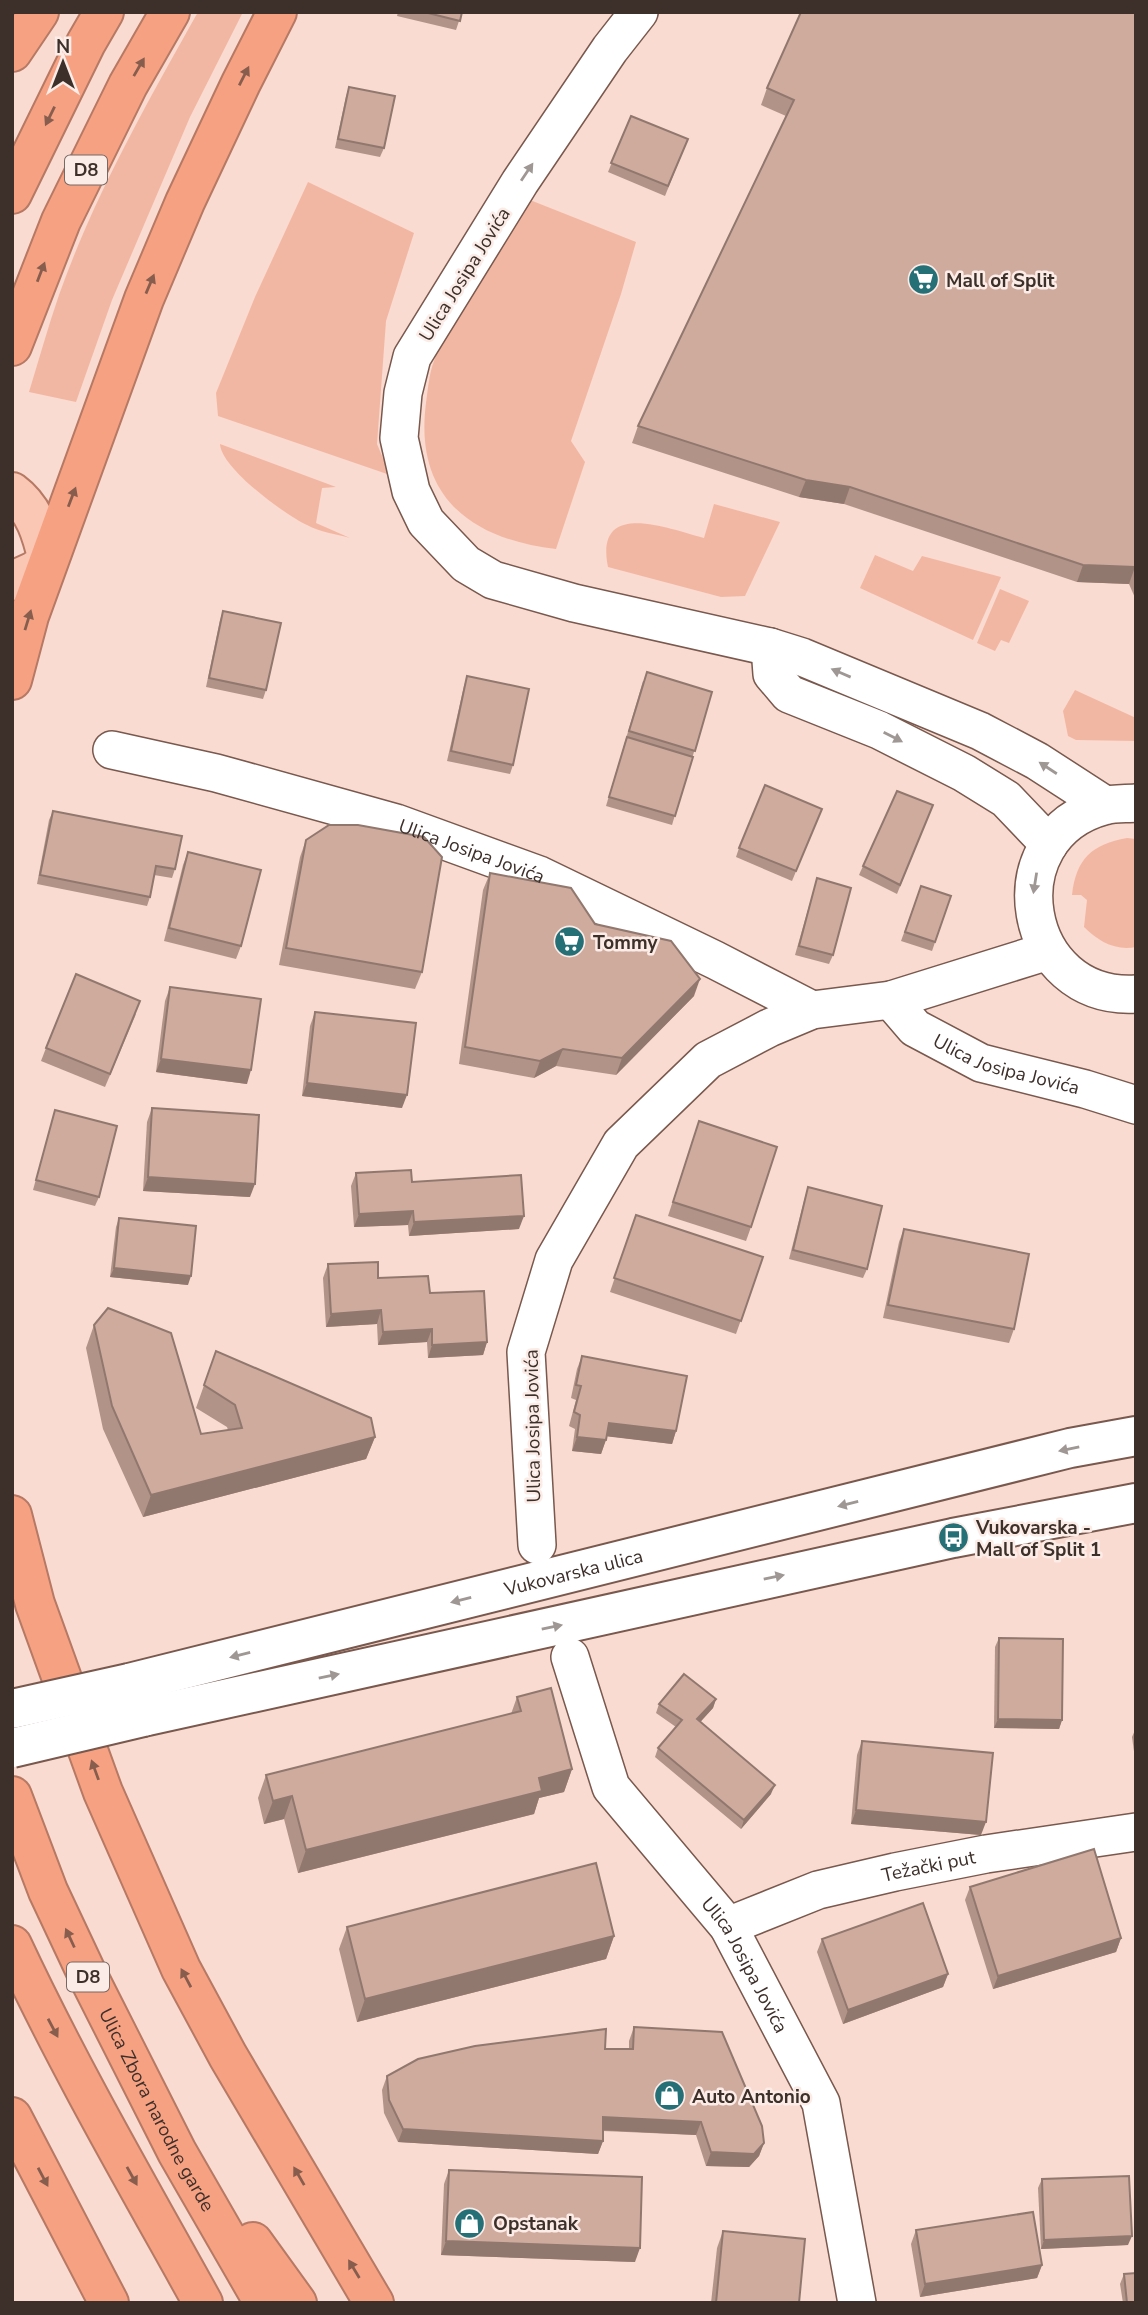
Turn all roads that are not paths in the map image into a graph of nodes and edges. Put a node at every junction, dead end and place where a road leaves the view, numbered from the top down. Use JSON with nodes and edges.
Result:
{"nodes":[{"id":1,"x":39,"y":12,"type":"edge"},
{"id":2,"x":104,"y":12,"type":"edge"},
{"id":3,"x":170,"y":12,"type":"edge"},
{"id":4,"x":277,"y":12,"type":"edge"},
{"id":5,"x":639,"y":12,"type":"edge"},
{"id":6,"x":12,"y":52,"type":"edge"},
{"id":7,"x":12,"y":194,"type":"edge"},
{"id":8,"x":14,"y":341,"type":"edge"},
{"id":9,"x":12,"y":492,"type":"edge"},
{"id":10,"x":48,"y":561,"type":"junction"},
{"id":11,"x":12,"y":581,"type":"edge"},
{"id":12,"x":769,"y":647,"type":"junction"},
{"id":13,"x":12,"y":680,"type":"edge"},
{"id":14,"x":111,"y":750,"type":"dead end"},
{"id":15,"x":1120,"y":804,"type":"edge"},
{"id":16,"x":1049,"y":844,"type":"junction"},
{"id":17,"x":1048,"y":951,"type":"junction"},
{"id":18,"x":1136,"y":995,"type":"edge"},
{"id":19,"x":891,"y":1000,"type":"junction"},
{"id":20,"x":812,"y":1010,"type":"junction"},
{"id":21,"x":1136,"y":1105,"type":"edge"},
{"id":22,"x":1136,"y":1436,"type":"edge"},
{"id":23,"x":1136,"y":1503,"type":"edge"},
{"id":24,"x":12,"y":1515,"type":"edge"},
{"id":25,"x":537,"y":1545,"type":"dead end"},
{"id":26,"x":570,"y":1657,"type":"dead end"},
{"id":27,"x":136,"y":1700,"type":"junction"},
{"id":28,"x":12,"y":1709,"type":"edge"},
{"id":29,"x":12,"y":1748,"type":"edge"},
{"id":30,"x":12,"y":1796,"type":"edge"},
{"id":31,"x":1136,"y":1832,"type":"edge"},
{"id":32,"x":728,"y":1926,"type":"junction"},
{"id":33,"x":12,"y":1945,"type":"edge"},
{"id":34,"x":12,"y":2117,"type":"edge"},
{"id":35,"x":177,"y":2152,"type":"junction"},
{"id":36,"x":110,"y":2303,"type":"edge"},
{"id":37,"x":203,"y":2303,"type":"edge"},
{"id":38,"x":264,"y":2303,"type":"edge"},
{"id":39,"x":297,"y":2303,"type":"edge"},
{"id":40,"x":374,"y":2303,"type":"edge"},
{"id":41,"x":857,"y":2303,"type":"edge"}],
"edges":[{"from":1,"to":6,"type":"highway"},
{"from":2,"to":7,"type":"highway","one_way":true},
{"from":8,"to":3,"type":"highway","number":"D8","one_way":true},
{"from":10,"to":4,"type":"highway","one_way":true},
{"from":12,"to":5,"type":"street","name":"Ulica Josipa Jovića","one_way":true},
{"from":9,"to":10,"type":"main road"},
{"from":10,"to":11,"type":"main road"},
{"from":13,"to":10,"type":"highway","one_way":true},
{"from":15,"to":12,"type":"street","name":"Ulica Josipa Jovića","one_way":true},
{"from":12,"to":16,"type":"street","one_way":true},
{"from":14,"to":20,"type":"street","name":"Ulica Josipa Jovića"},
{"from":15,"to":16,"type":"street"},
{"from":16,"to":17,"type":"street","one_way":true},
{"from":17,"to":18,"type":"street"},
{"from":17,"to":19,"type":"street","name":"Ulica Josipa Jovića"},
{"from":19,"to":20,"type":"street","name":"Ulica Josipa Jovića"},
{"from":19,"to":21,"type":"street","name":"Ulica Josipa Jovića"},
{"from":20,"to":25,"type":"street","name":"Ulica Josipa Jovića"},
{"from":22,"to":27,"type":"street","name":"Vukovarska ulica","one_way":true},
{"from":27,"to":23,"type":"street","name":"Vukovarska ulica","one_way":true},
{"from":40,"to":24,"type":"highway","one_way":true},
{"from":26,"to":32,"type":"street","name":"Ulica Josipa Jovića"},
{"from":27,"to":28,"type":"street","name":"Vukovarska ulica","bridge":true},
{"from":27,"to":29,"type":"street","name":"Vukovarska ulica","bridge":true},
{"from":35,"to":30,"type":"highway","name":"Ulica Zbora narodne garde","number":"D8","one_way":true},
{"from":31,"to":32,"type":"street","name":"Težački put"},
{"from":32,"to":41,"type":"street","name":"Ulica Josipa Jovića"},
{"from":33,"to":37,"type":"highway","one_way":true},
{"from":34,"to":36,"type":"highway","one_way":true},
{"from":35,"to":38,"type":"highway","name":"Ulica Zbora narodne garde","number":"D8"},
{"from":35,"to":39,"type":"highway"}]}
